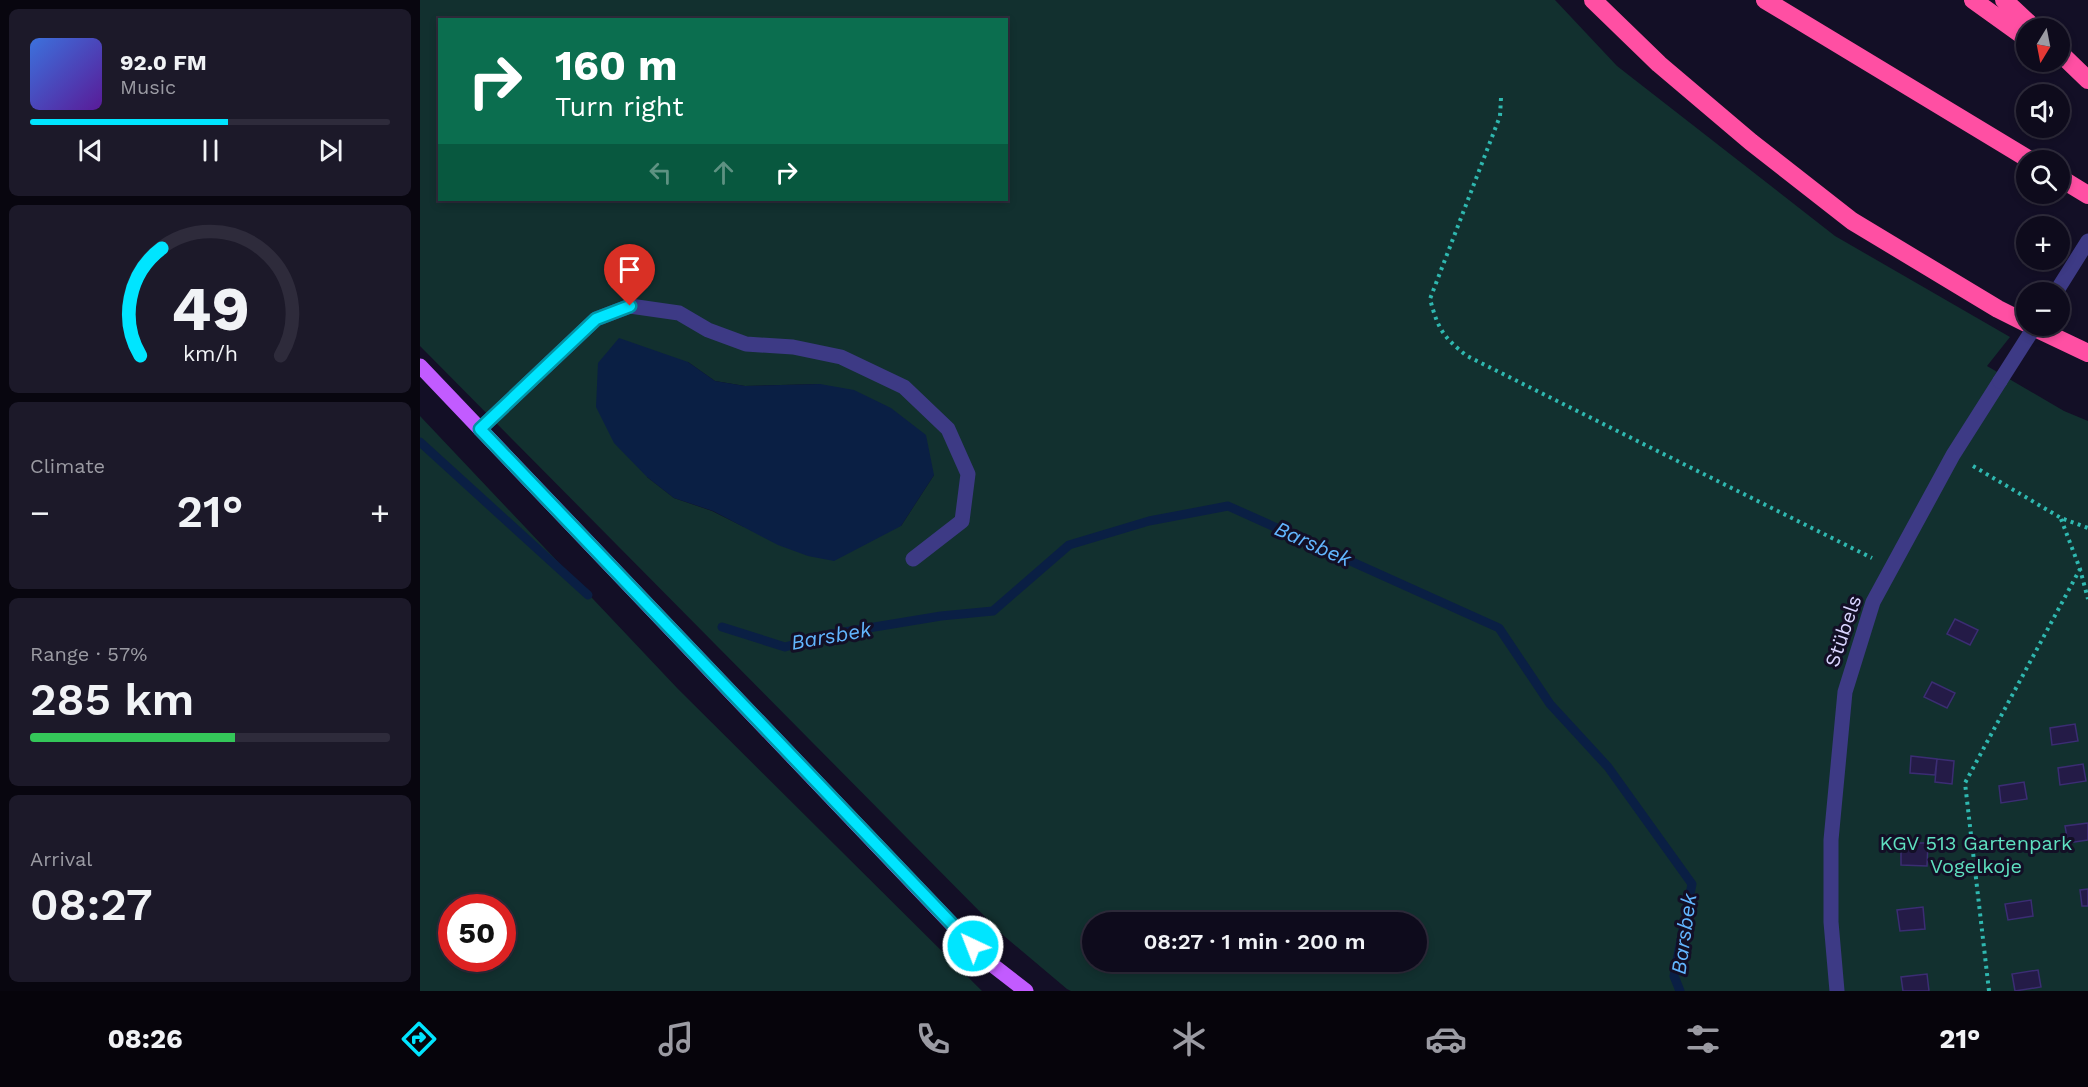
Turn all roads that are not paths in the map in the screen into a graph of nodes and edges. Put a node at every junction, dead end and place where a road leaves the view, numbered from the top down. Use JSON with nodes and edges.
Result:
{"nodes":[{"id":1,"x":1593,"y":0,"type":"edge"},
{"id":2,"x":1765,"y":0,"type":"edge"},
{"id":3,"x":1973,"y":0,"type":"edge"},
{"id":4,"x":2004,"y":0,"type":"edge"},
{"id":5,"x":2023,"y":18,"type":"edge"},
{"id":6,"x":2016,"y":31,"type":"edge"},
{"id":7,"x":2070,"y":63,"type":"edge"},
{"id":8,"x":2070,"y":68,"type":"edge"},
{"id":9,"x":2088,"y":81,"type":"edge"},
{"id":10,"x":2016,"y":152,"type":"edge"},
{"id":11,"x":2070,"y":184,"type":"edge"},
{"id":12,"x":2088,"y":195,"type":"edge"},
{"id":13,"x":2088,"y":242,"type":"edge"},
{"id":14,"x":2062,"y":282,"type":"edge"},
{"id":15,"x":2016,"y":318,"type":"edge"},
{"id":16,"x":2027,"y":336,"type":"edge"},
{"id":17,"x":2053,"y":336,"type":"edge"},
{"id":18,"x":2088,"y":353,"type":"edge"},
{"id":19,"x":420,"y":366,"type":"edge"},
{"id":20,"x":480,"y":429,"type":"junction"},
{"id":21,"x":914,"y":559,"type":"dead end"},
{"id":22,"x":1026,"y":991,"type":"edge"},
{"id":23,"x":1836,"y":991,"type":"edge"}],
"edges":[{"from":1,"to":15,"type":"highway"},
{"from":2,"to":10,"type":"highway"},
{"from":3,"to":6,"type":"highway"},
{"from":4,"to":5,"type":"highway"},
{"from":7,"to":9,"type":"highway"},
{"from":8,"to":9,"type":"highway"},
{"from":11,"to":12,"type":"highway"},
{"from":13,"to":14,"type":"street"},
{"from":16,"to":23,"type":"street","name":"Stübels","bridge":true},
{"from":17,"to":18,"type":"highway"},
{"from":19,"to":20,"type":"main road"},
{"from":20,"to":21,"type":"street"},
{"from":20,"to":22,"type":"main road"}]}
